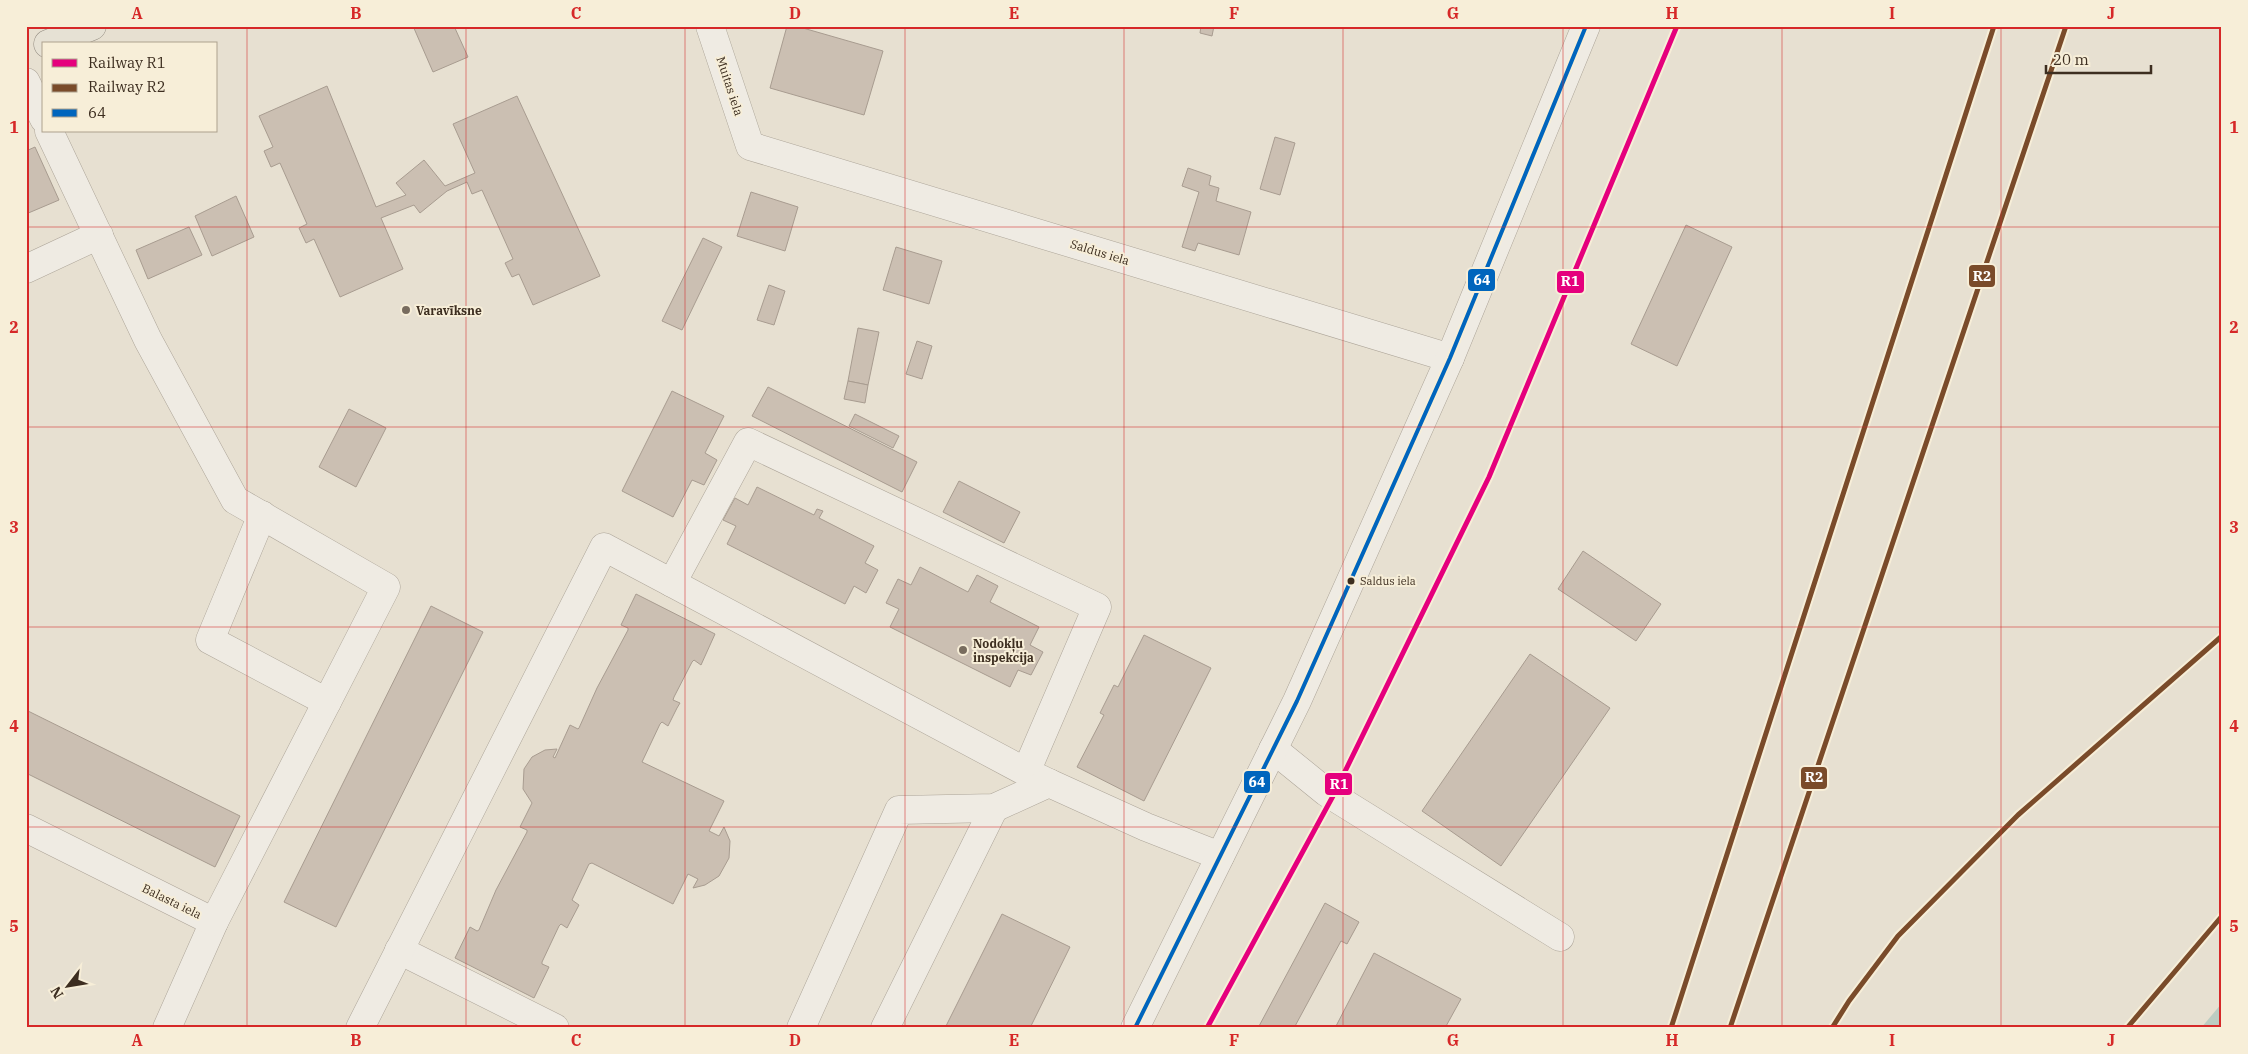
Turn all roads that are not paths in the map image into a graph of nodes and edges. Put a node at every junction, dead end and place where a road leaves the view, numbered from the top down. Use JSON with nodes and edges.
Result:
{"nodes":[{"id":1,"x":92,"y":26,"type":"edge"},
{"id":2,"x":710,"y":26,"type":"edge"},
{"id":3,"x":1586,"y":26,"type":"edge"},
{"id":4,"x":53,"y":42,"type":"edge"},
{"id":5,"x":42,"y":46,"type":"edge"},
{"id":6,"x":26,"y":52,"type":"edge"},
{"id":7,"x":26,"y":82,"type":"edge"},
{"id":8,"x":42,"y":115,"type":"edge"},
{"id":9,"x":49,"y":132,"type":"edge"},
{"id":10,"x":750,"y":146,"type":"joint"},
{"id":11,"x":98,"y":235,"type":"junction"},
{"id":12,"x":26,"y":269,"type":"edge"},
{"id":13,"x":1450,"y":358,"type":"junction"},
{"id":14,"x":262,"y":515,"type":"junction"},
{"id":15,"x":672,"y":583,"type":"junction"},
{"id":16,"x":327,"y":702,"type":"junction"},
{"id":17,"x":1272,"y":749,"type":"junction"},
{"id":18,"x":1037,"y":778,"type":"junction"},
{"id":19,"x":994,"y":808,"type":"junction"},
{"id":20,"x":26,"y":828,"type":"edge"},
{"id":21,"x":1220,"y":856,"type":"junction"},
{"id":22,"x":214,"y":922,"type":"junction"},
{"id":23,"x":1560,"y":937,"type":"dead end"},
{"id":24,"x":399,"y":950,"type":"junction"},
{"id":25,"x":167,"y":1028,"type":"edge"},
{"id":26,"x":360,"y":1028,"type":"edge"},
{"id":27,"x":555,"y":1028,"type":"edge"},
{"id":28,"x":801,"y":1028,"type":"edge"},
{"id":29,"x":886,"y":1028,"type":"edge"},
{"id":30,"x":1134,"y":1028,"type":"edge"}],
"edges":[{"from":1,"to":4,"type":"main road"},
{"from":2,"to":10,"type":"street","name":"Muitas iela"},
{"from":3,"to":13,"type":"street"},
{"from":5,"to":6,"type":"main road"},
{"from":7,"to":8,"type":"street"},
{"from":9,"to":11,"type":"street"},
{"from":10,"to":13,"type":"street","name":"Saldus iela"},
{"from":11,"to":12,"type":"street"},
{"from":11,"to":14,"type":"street"},
{"from":13,"to":17,"type":"street"},
{"from":14,"to":16,"type":"street"},
{"from":14,"to":16,"type":"street"},
{"from":15,"to":18,"type":"street"},
{"from":15,"to":18,"type":"street"},
{"from":15,"to":24,"type":"street"},
{"from":16,"to":22,"type":"street"},
{"from":17,"to":21,"type":"street"},
{"from":17,"to":23,"type":"street"},
{"from":18,"to":19,"type":"street"},
{"from":18,"to":21,"type":"street"},
{"from":19,"to":28,"type":"street"},
{"from":19,"to":29,"type":"street"},
{"from":20,"to":22,"type":"street","name":"Balasta iela"},
{"from":21,"to":30,"type":"street"},
{"from":22,"to":25,"type":"street","name":"Balasta iela"},
{"from":24,"to":26,"type":"street"},
{"from":24,"to":27,"type":"street"}]}
